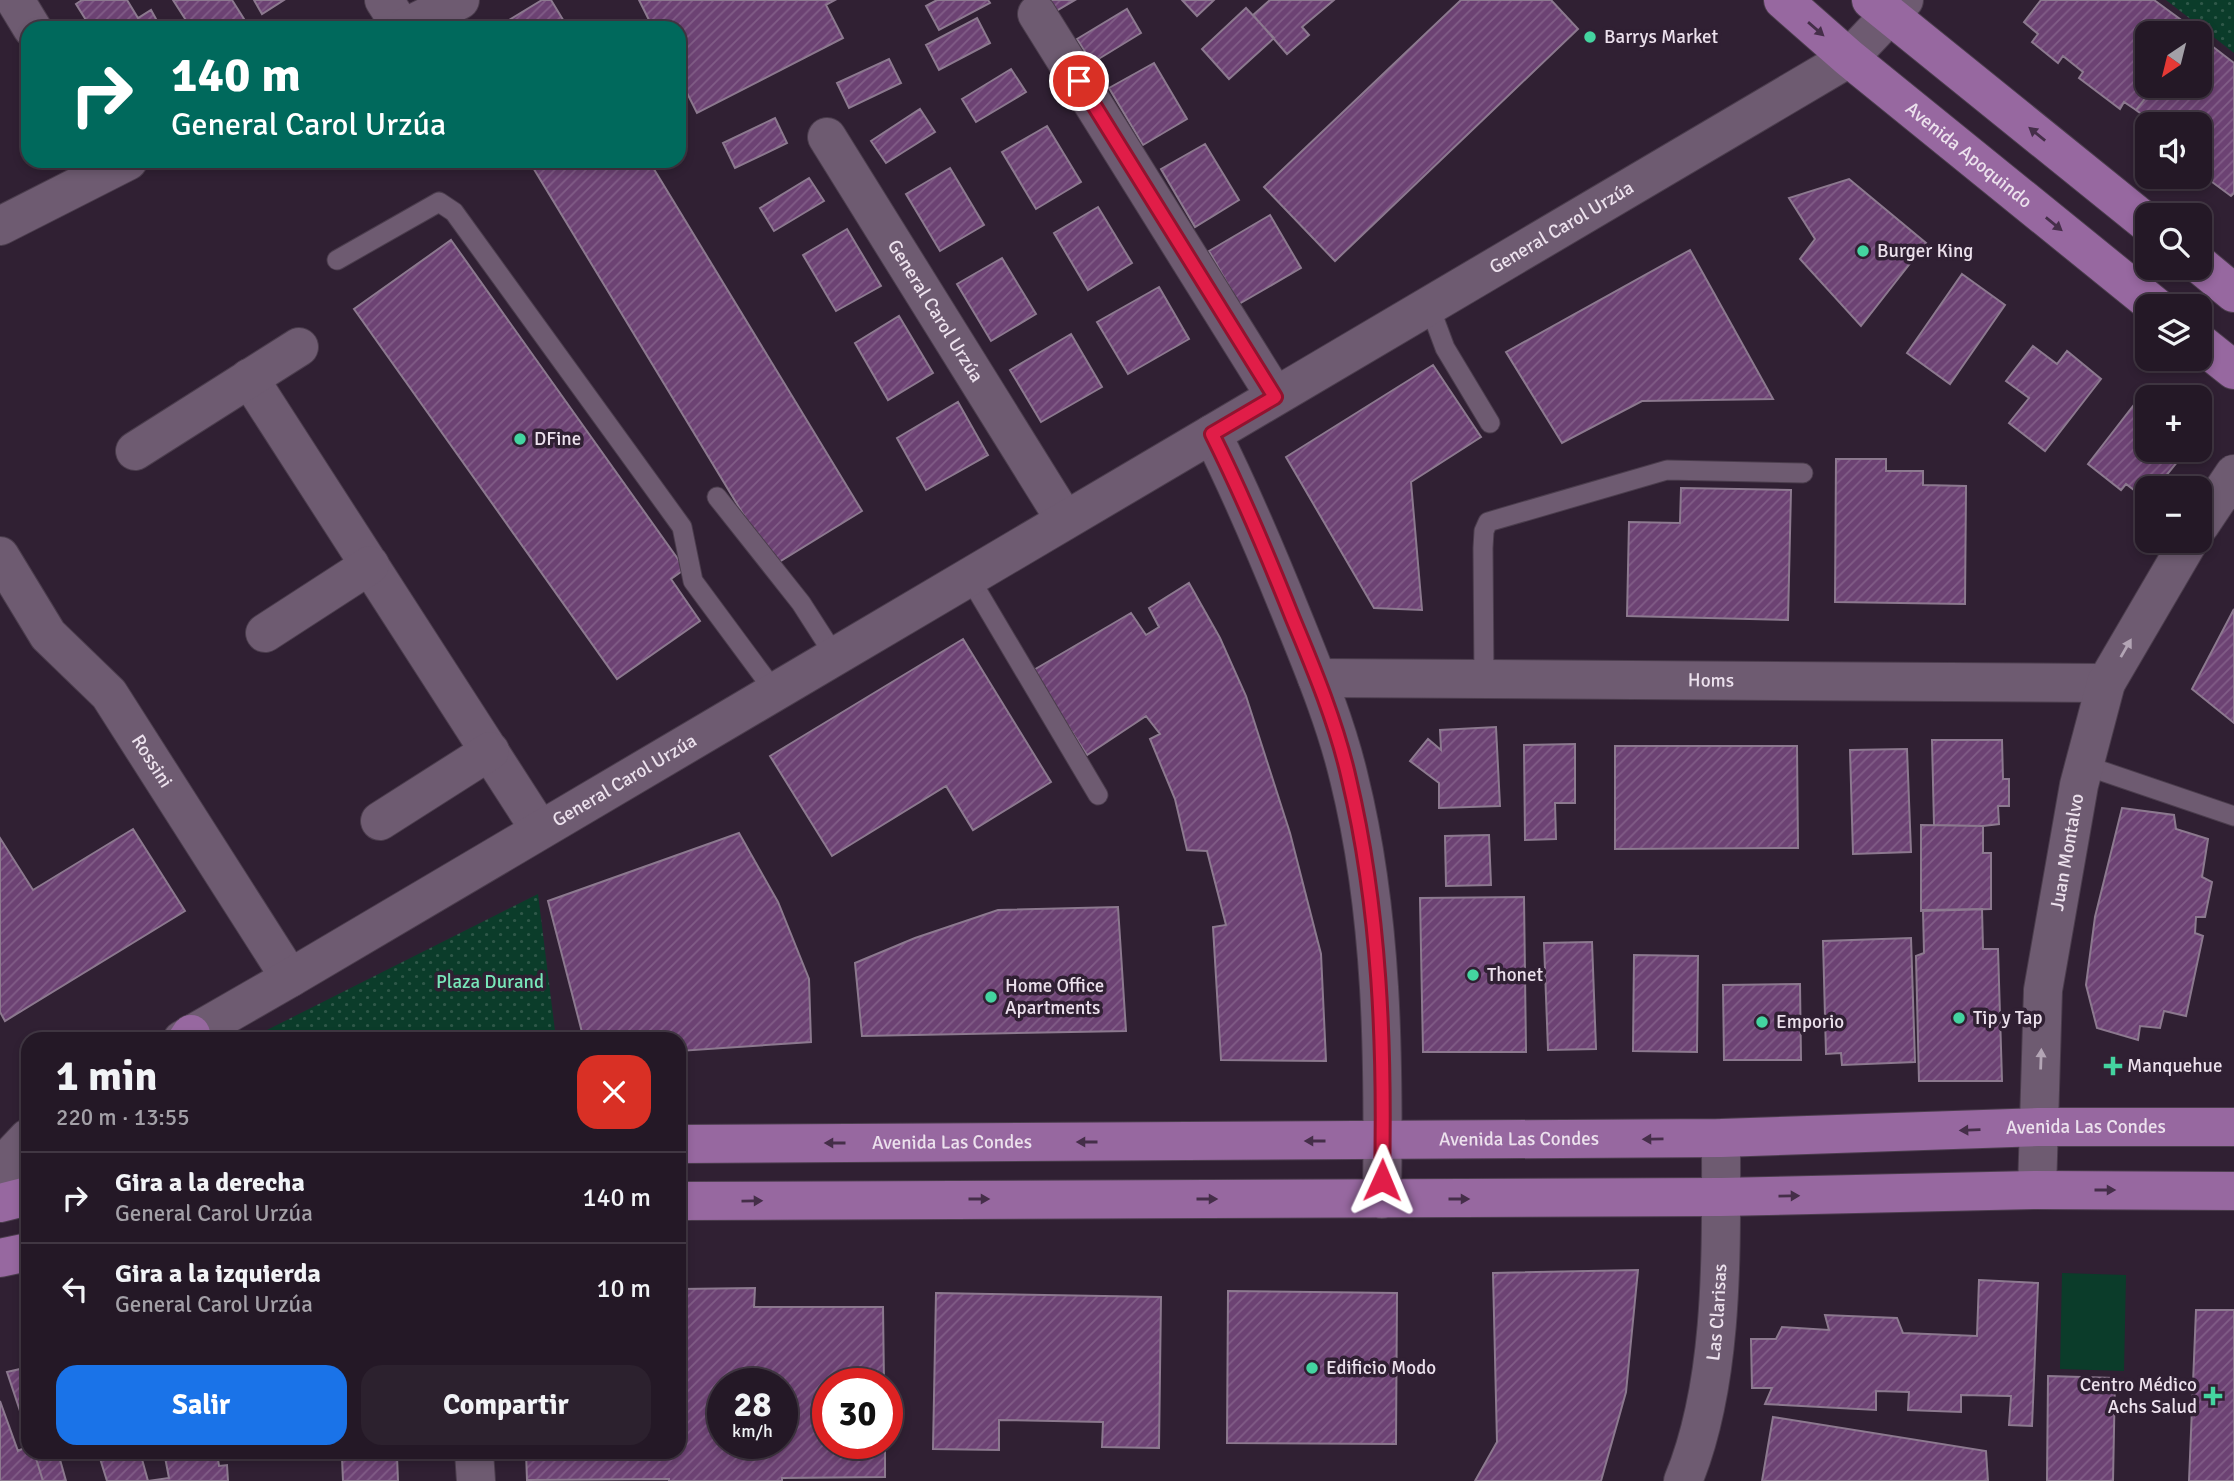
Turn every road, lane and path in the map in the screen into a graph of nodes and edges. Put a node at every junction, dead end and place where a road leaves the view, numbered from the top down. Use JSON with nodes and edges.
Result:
{"nodes":[{"id":1,"x":15,"y":0,"type":"edge"},
{"id":2,"x":384,"y":0,"type":"edge"},
{"id":3,"x":460,"y":0,"type":"edge"},
{"id":4,"x":1783,"y":0,"type":"edge"},
{"id":5,"x":1888,"y":5,"type":"edge"},
{"id":6,"x":1037,"y":14,"type":"dead end"},
{"id":7,"x":28,"y":21,"type":"edge"},
{"id":8,"x":398,"y":21,"type":"edge"},
{"id":9,"x":417,"y":21,"type":"edge"},
{"id":10,"x":1849,"y":58,"type":"junction"},
{"id":11,"x":827,"y":137,"type":"dead end"},
{"id":12,"x":111,"y":168,"type":"edge"},
{"id":13,"x":2135,"y":213,"type":"edge"},
{"id":14,"x":0,"y":226,"type":"edge"},
{"id":15,"x":337,"y":260,"type":"dead end"},
{"id":16,"x":2212,"y":275,"type":"edge"},
{"id":17,"x":2234,"y":293,"type":"edge"},
{"id":18,"x":2140,"y":294,"type":"edge"},
{"id":19,"x":1429,"y":305,"type":"junction"},
{"id":20,"x":299,"y":347,"type":"dead end"},
{"id":21,"x":2212,"y":352,"type":"edge"},
{"id":22,"x":2234,"y":370,"type":"edge"},
{"id":23,"x":250,"y":378,"type":"junction"},
{"id":24,"x":1275,"y":397,"type":"junction"},
{"id":25,"x":1490,"y":423,"type":"dead end"},
{"id":26,"x":1212,"y":434,"type":"junction"},
{"id":27,"x":135,"y":451,"type":"dead end"},
{"id":28,"x":1803,"y":473,"type":"dead end"},
{"id":29,"x":2234,"y":474,"type":"edge"},
{"id":30,"x":717,"y":497,"type":"dead end"},
{"id":31,"x":2212,"y":507,"type":"edge"},
{"id":32,"x":1065,"y":520,"type":"junction"},
{"id":33,"x":2182,"y":553,"type":"edge"},
{"id":34,"x":0,"y":556,"type":"edge"},
{"id":35,"x":370,"y":565,"type":"junction"},
{"id":36,"x":969,"y":577,"type":"junction"},
{"id":37,"x":265,"y":633,"type":"dead end"},
{"id":38,"x":835,"y":656,"type":"junction"},
{"id":39,"x":1317,"y":678,"type":"junction"},
{"id":40,"x":1484,"y":679,"type":"junction"},
{"id":41,"x":2106,"y":683,"type":"junction"},
{"id":42,"x":775,"y":692,"type":"junction"},
{"id":43,"x":490,"y":751,"type":"junction"},
{"id":44,"x":2084,"y":765,"type":"junction"},
{"id":45,"x":1098,"y":795,"type":"dead end"},
{"id":46,"x":2234,"y":816,"type":"edge"},
{"id":47,"x":380,"y":821,"type":"dead end"},
{"id":48,"x":540,"y":830,"type":"junction"},
{"id":49,"x":290,"y":978,"type":"junction"},
{"id":50,"x":197,"y":1032,"type":"edge"},
{"id":51,"x":2038,"y":1127,"type":"junction"},
{"id":52,"x":2234,"y":1127,"type":"edge"},
{"id":53,"x":1721,"y":1138,"type":"junction"},
{"id":54,"x":1383,"y":1141,"type":"junction"},
{"id":55,"x":686,"y":1144,"type":"edge"},
{"id":56,"x":21,"y":1145,"type":"edge"},
{"id":57,"x":0,"y":1177,"type":"edge"},
{"id":58,"x":2037,"y":1189,"type":"junction"},
{"id":59,"x":2234,"y":1191,"type":"edge"},
{"id":60,"x":1721,"y":1197,"type":"junction"},
{"id":61,"x":21,"y":1198,"type":"edge"},
{"id":62,"x":1382,"y":1199,"type":"junction"},
{"id":63,"x":686,"y":1201,"type":"edge"},
{"id":64,"x":0,"y":1203,"type":"edge"},
{"id":65,"x":21,"y":1254,"type":"edge"},
{"id":66,"x":0,"y":1258,"type":"edge"},
{"id":67,"x":474,"y":1459,"type":"edge"},
{"id":68,"x":475,"y":1481,"type":"edge"},
{"id":69,"x":1683,"y":1481,"type":"edge"}],
"edges":[{"from":1,"to":7,"type":"street"},
{"from":2,"to":8,"type":"street"},
{"from":3,"to":9,"type":"street"},
{"from":4,"to":10,"type":"main road","name":"Avenida Apoquindo","one_way":true},
{"from":5,"to":10,"type":"street","name":"General Carol Urzúa"},
{"from":13,"to":5,"type":"main road","one_way":true},
{"from":6,"to":24,"type":"street"},
{"from":10,"to":18,"type":"main road","name":"Avenida Apoquindo","one_way":true},
{"from":10,"to":19,"type":"street","name":"General Carol Urzúa"},
{"from":11,"to":32,"type":"street","name":"General Carol Urzúa"},
{"from":12,"to":14,"type":"street"},
{"from":15,"to":42,"type":"lane"},
{"from":16,"to":17,"type":"main road"},
{"from":19,"to":24,"type":"street","name":"General Carol Urzúa"},
{"from":19,"to":25,"type":"lane"},
{"from":20,"to":23,"type":"street"},
{"from":21,"to":22,"type":"main road"},
{"from":23,"to":27,"type":"street"},
{"from":23,"to":35,"type":"street"},
{"from":24,"to":26,"type":"street","name":"General Carol Urzúa"},
{"from":26,"to":32,"type":"street","name":"General Carol Urzúa"},
{"from":26,"to":39,"type":"street"},
{"from":28,"to":40,"type":"lane"},
{"from":29,"to":31,"type":"street"},
{"from":30,"to":38,"type":"lane"},
{"from":32,"to":36,"type":"street","name":"General Carol Urzúa"},
{"from":41,"to":33,"type":"street","name":"Juan Montalvo","one_way":true},
{"from":34,"to":49,"type":"street","name":"Rossini"},
{"from":35,"to":37,"type":"street"},
{"from":35,"to":43,"type":"street"},
{"from":36,"to":38,"type":"street","name":"General Carol Urzúa"},
{"from":36,"to":45,"type":"lane"},
{"from":38,"to":42,"type":"street","name":"General Carol Urzúa"},
{"from":39,"to":40,"type":"street","name":"Homs"},
{"from":39,"to":54,"type":"street"},
{"from":40,"to":41,"type":"street","name":"Homs"},
{"from":41,"to":44,"type":"street","name":"Juan Montalvo"},
{"from":42,"to":48,"type":"street","name":"General Carol Urzúa"},
{"from":43,"to":47,"type":"street"},
{"from":43,"to":48,"type":"street"},
{"from":44,"to":46,"type":"lane"},
{"from":51,"to":44,"type":"street","name":"Juan Montalvo","one_way":true},
{"from":48,"to":49,"type":"street","name":"General Carol Urzúa"},
{"from":49,"to":50,"type":"street","name":"General Carol Urzúa"},
{"from":51,"to":52,"type":"main road","name":"Avenida Las Condes"},
{"from":51,"to":53,"type":"main road","name":"Avenida Las Condes","one_way":true},
{"from":51,"to":58,"type":"street","name":"Juan Montalvo"},
{"from":53,"to":54,"type":"main road","name":"Avenida Las Condes","one_way":true},
{"from":53,"to":60,"type":"street","name":"Las Clarisas"},
{"from":54,"to":55,"type":"main road","name":"Avenida Las Condes","one_way":true},
{"from":54,"to":62,"type":"street"},
{"from":56,"to":57,"type":"street"},
{"from":58,"to":59,"type":"main road","one_way":true},
{"from":60,"to":58,"type":"main road","one_way":true},
{"from":62,"to":60,"type":"main road","one_way":true},
{"from":60,"to":69,"type":"street","name":"Las Clarisas"},
{"from":61,"to":64,"type":"main road"},
{"from":63,"to":62,"type":"main road","one_way":true},
{"from":65,"to":66,"type":"main road"},
{"from":67,"to":68,"type":"street"}]}
